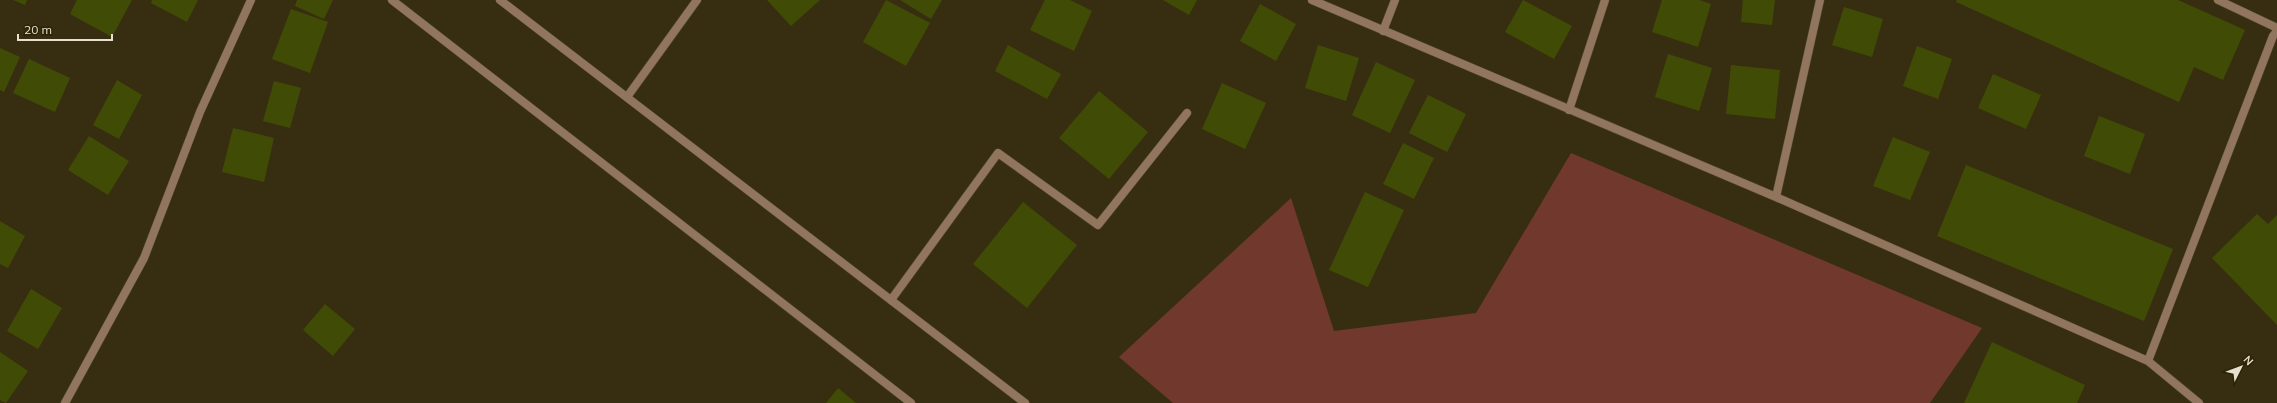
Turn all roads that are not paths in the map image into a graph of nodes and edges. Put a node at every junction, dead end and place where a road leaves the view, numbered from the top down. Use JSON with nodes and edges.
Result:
{"nodes":[{"id":1,"x":251,"y":0,"type":"edge"},
{"id":2,"x":392,"y":0,"type":"edge"},
{"id":3,"x":500,"y":0,"type":"edge"},
{"id":4,"x":697,"y":0,"type":"edge"},
{"id":5,"x":1312,"y":0,"type":"edge"},
{"id":6,"x":1395,"y":0,"type":"edge"},
{"id":7,"x":1605,"y":0,"type":"edge"},
{"id":8,"x":1820,"y":0,"type":"edge"},
{"id":9,"x":2218,"y":0,"type":"edge"},
{"id":10,"x":2277,"y":28,"type":"edge"},
{"id":11,"x":1383,"y":31,"type":"junction"},
{"id":12,"x":2277,"y":31,"type":"edge"},
{"id":13,"x":627,"y":97,"type":"junction"},
{"id":14,"x":1569,"y":110,"type":"junction"},
{"id":15,"x":1187,"y":112,"type":"dead end"},
{"id":16,"x":1776,"y":197,"type":"junction"},
{"id":17,"x":891,"y":300,"type":"junction"},
{"id":18,"x":2148,"y":361,"type":"junction"},
{"id":19,"x":65,"y":403,"type":"edge"},
{"id":20,"x":911,"y":403,"type":"edge"},
{"id":21,"x":1025,"y":403,"type":"edge"},
{"id":22,"x":2199,"y":403,"type":"edge"}],
"edges":[{"from":1,"to":19,"type":"street"},
{"from":2,"to":20,"type":"street"},
{"from":3,"to":13,"type":"street"},
{"from":4,"to":13,"type":"street"},
{"from":5,"to":11,"type":"street"},
{"from":6,"to":11,"type":"street"},
{"from":7,"to":14,"type":"street"},
{"from":8,"to":16,"type":"street"},
{"from":9,"to":10,"type":"street"},
{"from":11,"to":14,"type":"street"},
{"from":12,"to":18,"type":"street"},
{"from":13,"to":17,"type":"street"},
{"from":14,"to":16,"type":"street"},
{"from":15,"to":17,"type":"street"},
{"from":16,"to":18,"type":"street"},
{"from":17,"to":21,"type":"street"},
{"from":18,"to":22,"type":"street"}]}
